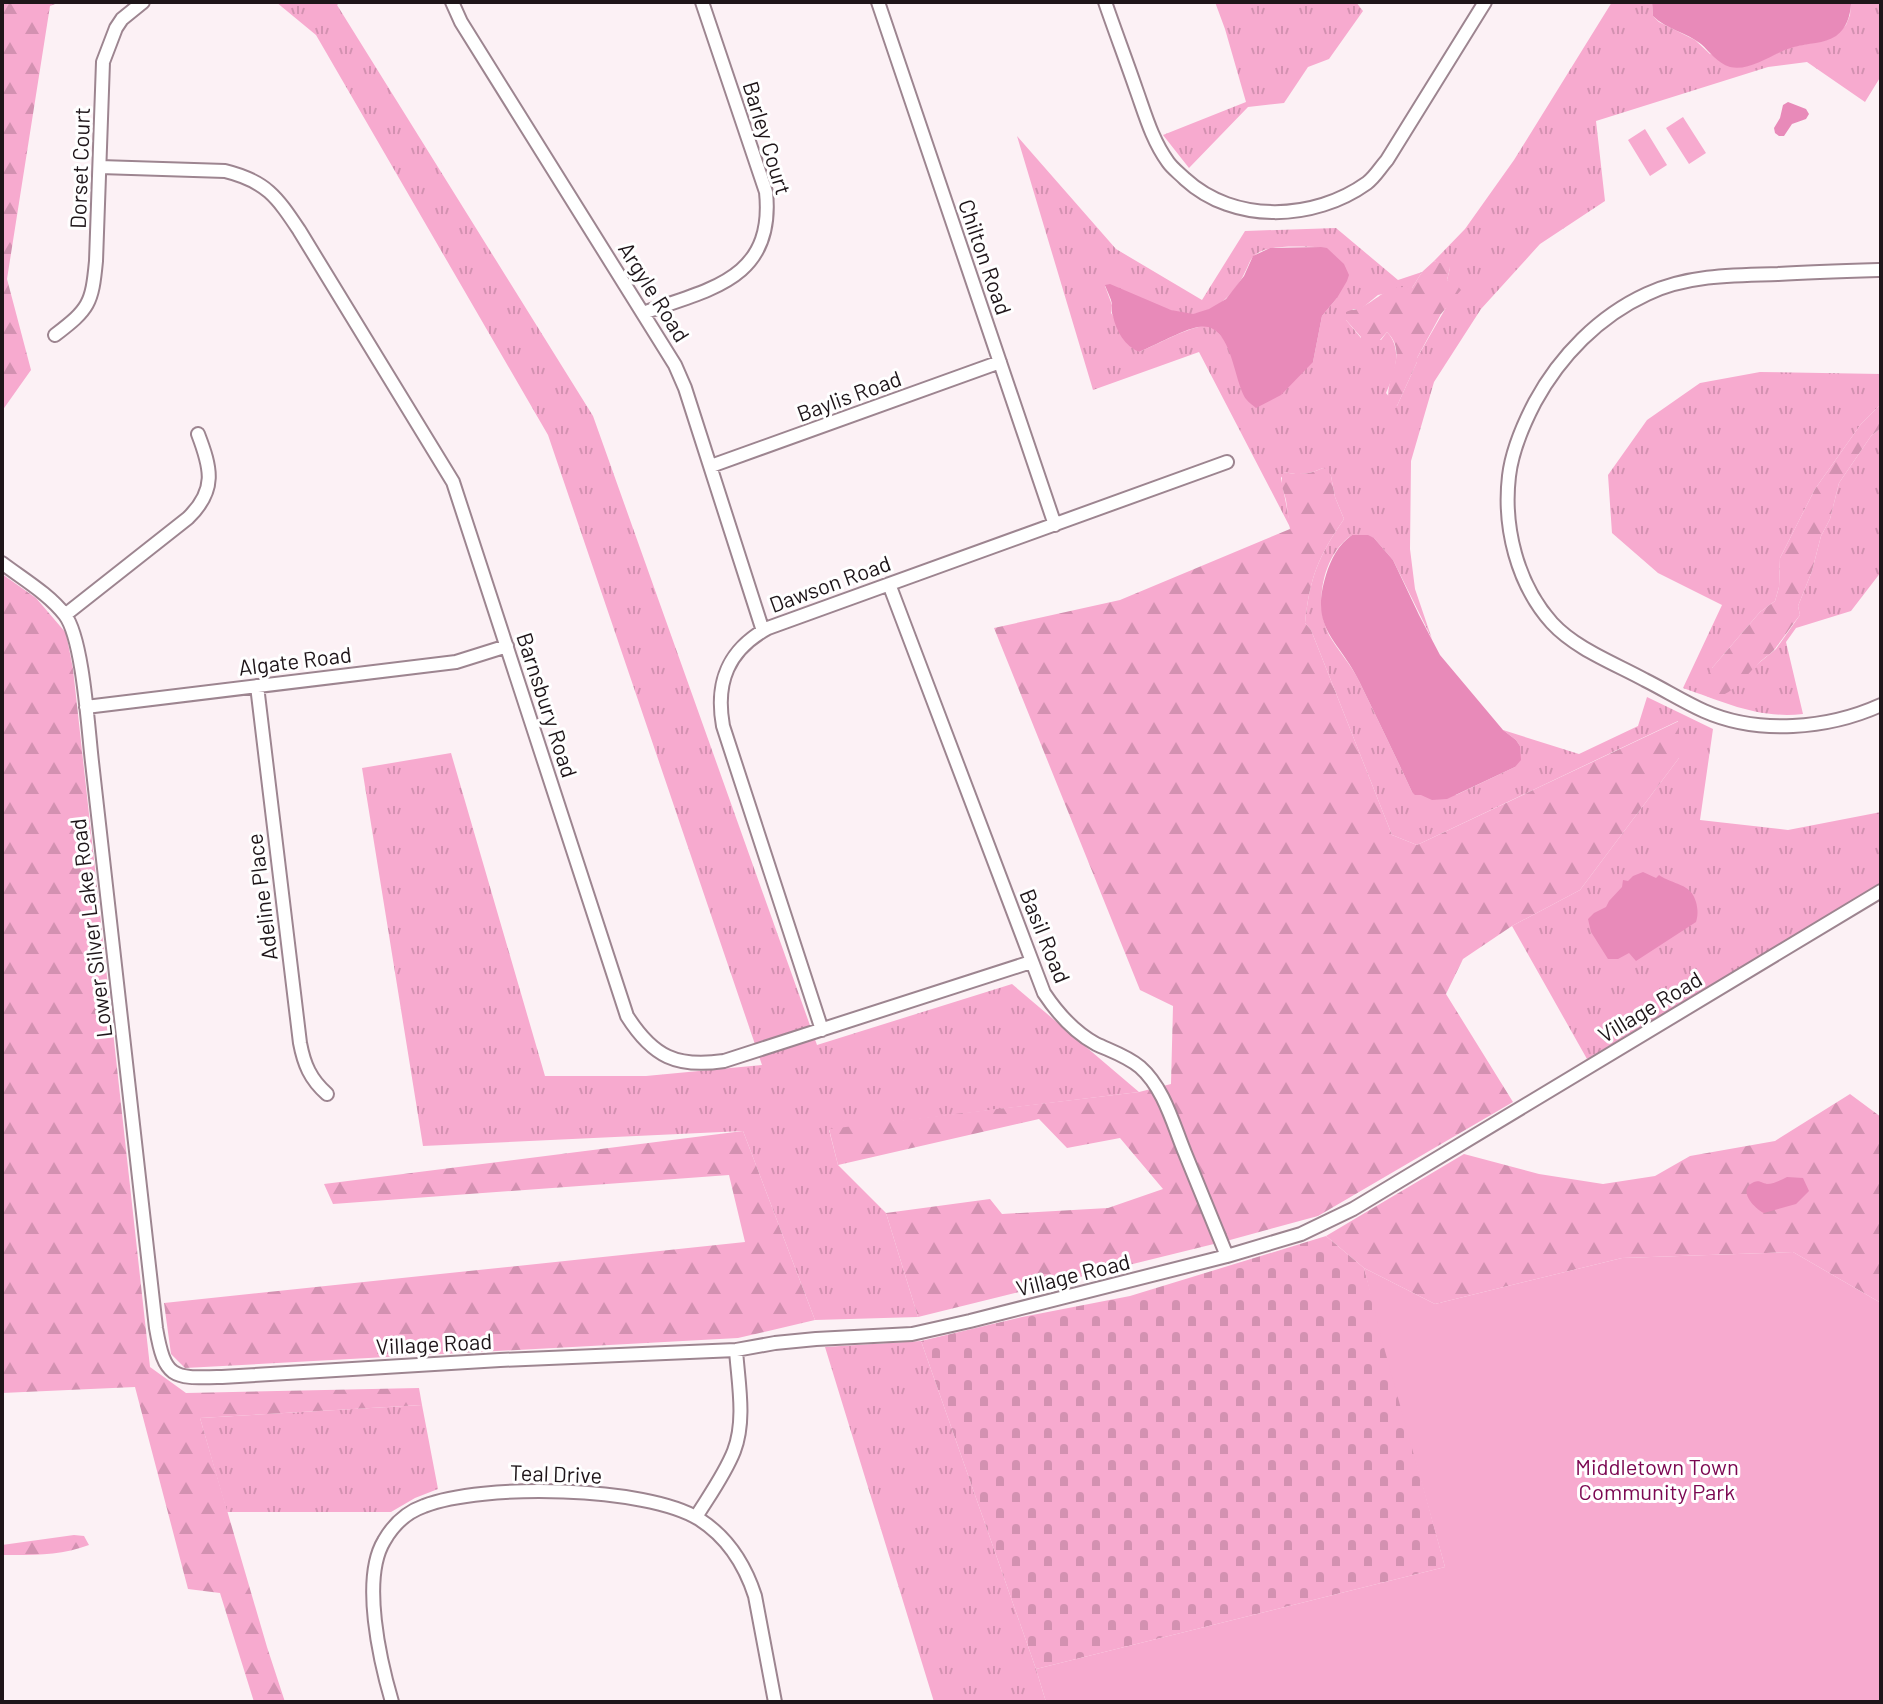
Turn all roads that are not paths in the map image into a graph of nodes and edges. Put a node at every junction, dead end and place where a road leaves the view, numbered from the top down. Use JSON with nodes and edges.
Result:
{"nodes":[{"id":1,"x":143,"y":2,"type":"edge"},
{"id":2,"x":452,"y":2,"type":"edge"},
{"id":3,"x":702,"y":2,"type":"edge"},
{"id":4,"x":878,"y":2,"type":"edge"},
{"id":5,"x":1105,"y":2,"type":"edge"},
{"id":6,"x":1485,"y":2,"type":"edge"},
{"id":7,"x":100,"y":167,"type":"junction"},
{"id":8,"x":1881,"y":270,"type":"edge"},
{"id":9,"x":643,"y":313,"type":"junction"},
{"id":10,"x":55,"y":335,"type":"dead end"},
{"id":11,"x":1000,"y":362,"type":"junction"},
{"id":12,"x":198,"y":434,"type":"dead end"},
{"id":13,"x":1227,"y":462,"type":"dead end"},
{"id":14,"x":711,"y":466,"type":"junction"},
{"id":15,"x":1055,"y":525,"type":"junction"},
{"id":16,"x":2,"y":563,"type":"edge"},
{"id":17,"x":889,"y":584,"type":"junction"},
{"id":18,"x":65,"y":615,"type":"junction"},
{"id":19,"x":763,"y":631,"type":"junction"},
{"id":20,"x":507,"y":646,"type":"junction"},
{"id":21,"x":257,"y":686,"type":"junction"},
{"id":22,"x":1881,"y":705,"type":"edge"},
{"id":23,"x":86,"y":707,"type":"junction"},
{"id":24,"x":1881,"y":891,"type":"edge"},
{"id":25,"x":1031,"y":962,"type":"junction"},
{"id":26,"x":822,"y":1030,"type":"junction"},
{"id":27,"x":327,"y":1094,"type":"dead end"},
{"id":28,"x":1227,"y":1256,"type":"junction"},
{"id":29,"x":736,"y":1350,"type":"junction"},
{"id":30,"x":178,"y":1376,"type":"joint"},
{"id":31,"x":696,"y":1517,"type":"junction"},
{"id":32,"x":392,"y":1702,"type":"edge"},
{"id":33,"x":775,"y":1702,"type":"edge"}],
"edges":[{"from":1,"to":7,"type":"street","name":"Dorset Court"},
{"from":2,"to":9,"type":"street","name":"Argyle Road"},
{"from":3,"to":9,"type":"street","name":"Barley Court"},
{"from":4,"to":11,"type":"street","name":"Chilton Road"},
{"from":5,"to":6,"type":"street"},
{"from":7,"to":10,"type":"street","name":"Dorset Court"},
{"from":7,"to":20,"type":"street","name":"Barnsbury Road"},
{"from":8,"to":22,"type":"street"},
{"from":9,"to":14,"type":"street","name":"Argyle Road"},
{"from":11,"to":14,"type":"street","name":"Baylis Road"},
{"from":11,"to":15,"type":"street","name":"Chilton Road"},
{"from":12,"to":18,"type":"street"},
{"from":13,"to":15,"type":"street","name":"Dawson Road"},
{"from":14,"to":19,"type":"street","name":"Argyle Road"},
{"from":15,"to":17,"type":"street","name":"Dawson Road"},
{"from":16,"to":18,"type":"street","name":"Lower Silver Lake Road"},
{"from":17,"to":19,"type":"street","name":"Dawson Road"},
{"from":17,"to":25,"type":"street","name":"Basil Road"},
{"from":18,"to":23,"type":"street","name":"Lower Silver Lake Road"},
{"from":19,"to":26,"type":"street","name":"Dawson Road"},
{"from":20,"to":21,"type":"street","name":"Algate Road"},
{"from":20,"to":26,"type":"street","name":"Barnsbury Road"},
{"from":21,"to":23,"type":"street","name":"Algate Road"},
{"from":21,"to":27,"type":"street","name":"Adeline Place"},
{"from":23,"to":30,"type":"street","name":"Lower Silver Lake Road"},
{"from":24,"to":28,"type":"street","name":"Village Road"},
{"from":25,"to":26,"type":"street","name":"Barnsbury Road"},
{"from":25,"to":28,"type":"street","name":"Basil Road"},
{"from":28,"to":29,"type":"street","name":"Village Road"},
{"from":29,"to":30,"type":"street","name":"Village Road"},
{"from":29,"to":31,"type":"street"},
{"from":31,"to":32,"type":"street","name":"Teal Drive"},
{"from":31,"to":33,"type":"street","name":"Teal Drive"}]}
